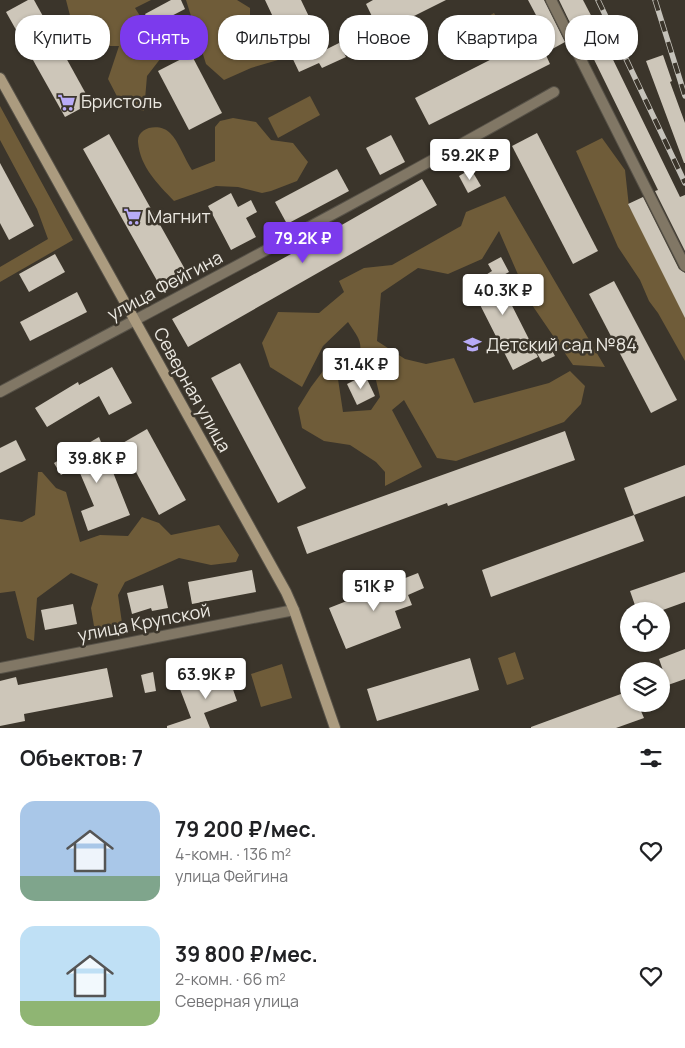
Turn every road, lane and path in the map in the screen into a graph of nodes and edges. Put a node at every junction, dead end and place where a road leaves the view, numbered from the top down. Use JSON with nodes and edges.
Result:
{"nodes":[{"id":1,"x":551,"y":0,"type":"edge"},
{"id":2,"x":0,"y":78,"type":"edge"},
{"id":3,"x":554,"y":92,"type":"dead end"},
{"id":4,"x":685,"y":266,"type":"edge"},
{"id":5,"x":134,"y":320,"type":"junction"},
{"id":6,"x":0,"y":392,"type":"edge"},
{"id":7,"x":294,"y":610,"type":"junction"},
{"id":8,"x":0,"y":668,"type":"edge"},
{"id":9,"x":335,"y":728,"type":"edge"}],
"edges":[{"from":1,"to":4,"type":"street"},
{"from":2,"to":5,"type":"street","name":"Северная улица"},
{"from":3,"to":5,"type":"street","name":"улица Фейгина"},
{"from":5,"to":6,"type":"street","name":"улица Фейгина"},
{"from":5,"to":7,"type":"street","name":"Северная улица"},
{"from":7,"to":8,"type":"street","name":"улица Крупской"},
{"from":7,"to":9,"type":"street","name":"Северная улица"}]}
